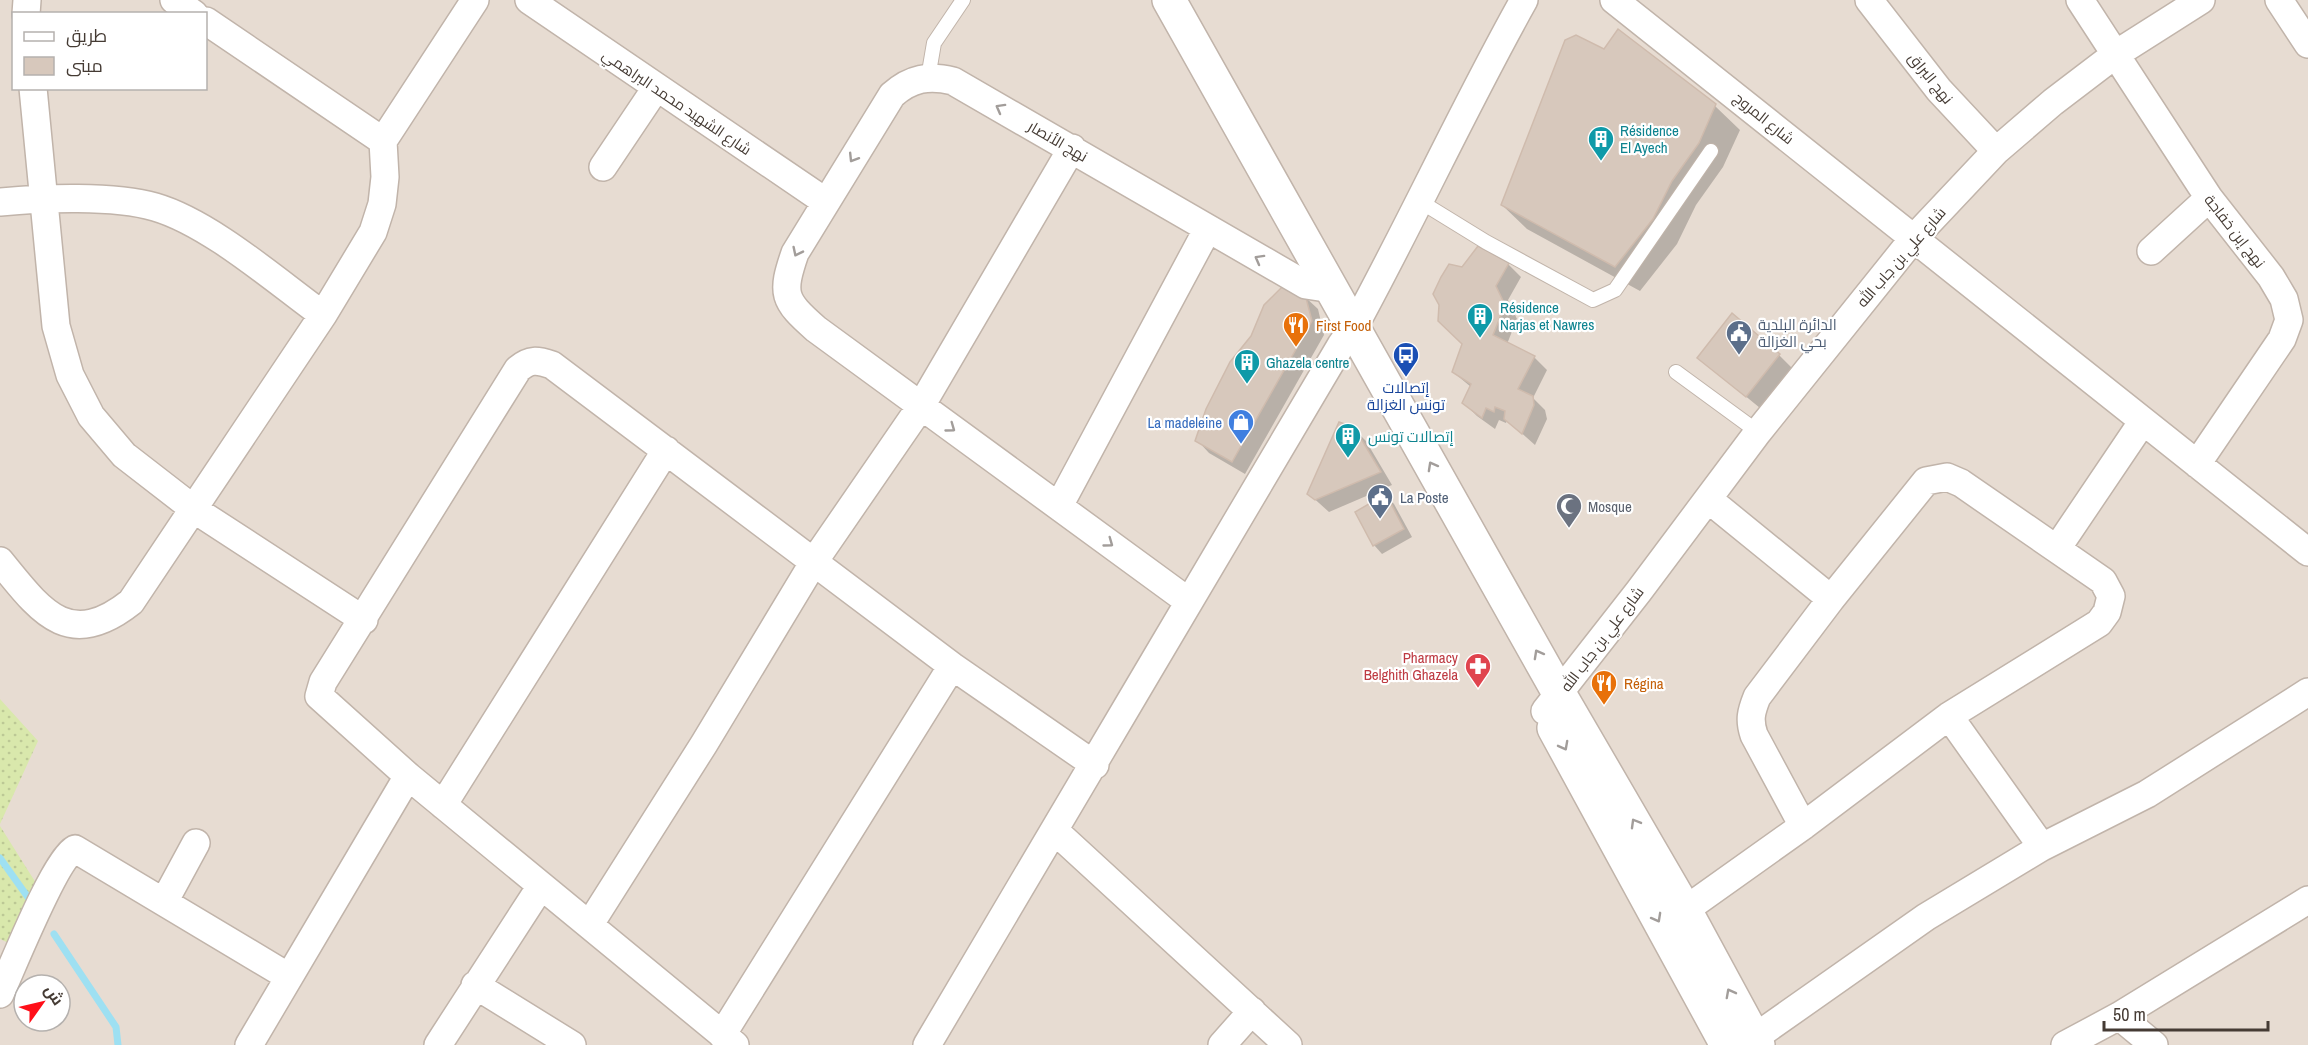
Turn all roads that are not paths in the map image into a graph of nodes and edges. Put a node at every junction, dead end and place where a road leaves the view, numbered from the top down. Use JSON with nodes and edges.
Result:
{"nodes":[{"id":1,"x":174,"y":0,"type":"edge"},
{"id":2,"x":475,"y":0,"type":"edge"},
{"id":3,"x":529,"y":0,"type":"edge"},
{"id":4,"x":963,"y":0,"type":"edge"},
{"id":5,"x":1144,"y":0,"type":"edge"},
{"id":6,"x":1169,"y":0,"type":"edge"},
{"id":7,"x":1524,"y":0,"type":"edge"},
{"id":8,"x":1614,"y":0,"type":"edge"},
{"id":9,"x":1869,"y":0,"type":"edge"},
{"id":10,"x":2080,"y":0,"type":"edge"},
{"id":11,"x":2201,"y":0,"type":"edge"},
{"id":12,"x":2279,"y":0,"type":"edge"},
{"id":13,"x":191,"y":12,"type":"edge"},
{"id":14,"x":207,"y":22,"type":"edge"},
{"id":15,"x":2308,"y":44,"type":"edge"},
{"id":16,"x":2116,"y":54,"type":"junction"},
{"id":17,"x":928,"y":78,"type":"junction"},
{"id":18,"x":656,"y":88,"type":"junction"},
{"id":19,"x":33,"y":90,"type":"edge"},
{"id":20,"x":382,"y":141,"type":"junction"},
{"id":21,"x":1072,"y":148,"type":"junction"},
{"id":22,"x":1711,"y":151,"type":"dead end"},
{"id":23,"x":1996,"y":151,"type":"junction"},
{"id":24,"x":603,"y":167,"type":"dead end"},
{"id":25,"x":42,"y":198,"type":"junction"},
{"id":26,"x":2209,"y":198,"type":"junction"},
{"id":27,"x":0,"y":202,"type":"edge"},
{"id":28,"x":826,"y":202,"type":"junction"},
{"id":29,"x":1421,"y":202,"type":"junction"},
{"id":30,"x":1207,"y":230,"type":"junction"},
{"id":31,"x":1913,"y":239,"type":"junction"},
{"id":32,"x":2151,"y":251,"type":"dead end"},
{"id":33,"x":1319,"y":287,"type":"junction"},
{"id":34,"x":323,"y":315,"type":"junction"},
{"id":35,"x":1348,"y":336,"type":"junction"},
{"id":36,"x":1676,"y":372,"type":"dead end"},
{"id":37,"x":921,"y":406,"type":"junction"},
{"id":38,"x":2143,"y":421,"type":"junction"},
{"id":39,"x":1758,"y":432,"type":"junction"},
{"id":40,"x":666,"y":450,"type":"junction"},
{"id":41,"x":2197,"y":464,"type":"junction"},
{"id":42,"x":1708,"y":499,"type":"junction"},
{"id":43,"x":1059,"y":506,"type":"junction"},
{"id":44,"x":195,"y":510,"type":"junction"},
{"id":45,"x":2058,"y":547,"type":"junction"},
{"id":46,"x":2308,"y":552,"type":"edge"},
{"id":47,"x":815,"y":560,"type":"junction"},
{"id":48,"x":0,"y":561,"type":"edge"},
{"id":49,"x":1831,"y":599,"type":"junction"},
{"id":50,"x":1188,"y":601,"type":"junction"},
{"id":51,"x":364,"y":620,"type":"junction"},
{"id":52,"x":952,"y":666,"type":"junction"},
{"id":53,"x":2308,"y":692,"type":"edge"},
{"id":54,"x":1552,"y":703,"type":"junction"},
{"id":55,"x":1949,"y":716,"type":"junction"},
{"id":56,"x":1095,"y":765,"type":"junction"},
{"id":57,"x":408,"y":776,"type":"junction"},
{"id":58,"x":443,"y":805,"type":"junction"},
{"id":59,"x":1803,"y":826,"type":"junction"},
{"id":60,"x":1055,"y":831,"type":"junction"},
{"id":61,"x":196,"y":843,"type":"dead end"},
{"id":62,"x":2042,"y":847,"type":"junction"},
{"id":63,"x":541,"y":886,"type":"junction"},
{"id":64,"x":2308,"y":900,"type":"edge"},
{"id":65,"x":164,"y":902,"type":"junction"},
{"id":66,"x":1685,"y":910,"type":"junction"},
{"id":67,"x":590,"y":924,"type":"junction"},
{"id":68,"x":289,"y":977,"type":"junction"},
{"id":69,"x":475,"y":985,"type":"junction"},
{"id":70,"x":0,"y":994,"type":"edge"},
{"id":71,"x":1252,"y":1011,"type":"junction"},
{"id":72,"x":2119,"y":1016,"type":"junction"},
{"id":73,"x":728,"y":1040,"type":"edge"},
{"id":74,"x":1746,"y":1043,"type":"edge"},
{"id":75,"x":249,"y":1045,"type":"edge"},
{"id":76,"x":438,"y":1045,"type":"edge"},
{"id":77,"x":572,"y":1045,"type":"edge"},
{"id":78,"x":927,"y":1045,"type":"edge"},
{"id":79,"x":1222,"y":1045,"type":"edge"},
{"id":80,"x":1288,"y":1045,"type":"edge"},
{"id":81,"x":2065,"y":1045,"type":"edge"},
{"id":82,"x":2154,"y":1045,"type":"edge"}],
"edges":[{"from":1,"to":13,"type":"street"},
{"from":2,"to":20,"type":"street"},
{"from":3,"to":18,"type":"street","name":"شارع الشهيد محمد البراهمي"},
{"from":4,"to":17,"type":"lane"},
{"from":5,"to":33,"type":"street"},
{"from":6,"to":33,"type":"street"},
{"from":7,"to":29,"type":"street"},
{"from":8,"to":31,"type":"street","name":"شارع المروج"},
{"from":9,"to":23,"type":"street","name":"نهج البراق"},
{"from":10,"to":16,"type":"street","name":"نهج إبن خفاجة"},
{"from":11,"to":16,"type":"street","name":"شارع علي بن جاب الله"},
{"from":12,"to":15,"type":"street"},
{"from":14,"to":20,"type":"street"},
{"from":16,"to":23,"type":"street","name":"شارع علي بن جاب الله"},
{"from":16,"to":26,"type":"street","name":"نهج إبن خفاجة"},
{"from":21,"to":17,"type":"street","name":"نهج الأنصار","one_way":true},
{"from":17,"to":28,"type":"street","name":"نهج الأنصار","one_way":true},
{"from":18,"to":24,"type":"street"},
{"from":18,"to":28,"type":"street","name":"شارع الشهيد محمد البراهمي"},
{"from":19,"to":25,"type":"street"},
{"from":20,"to":34,"type":"street"},
{"from":21,"to":30,"type":"street","name":"نهج الأنصار"},
{"from":21,"to":37,"type":"street"},
{"from":22,"to":29,"type":"lane"},
{"from":23,"to":31,"type":"street","name":"شارع علي بن جاب الله"},
{"from":25,"to":27,"type":"street"},
{"from":25,"to":34,"type":"street"},
{"from":25,"to":44,"type":"street"},
{"from":26,"to":32,"type":"street"},
{"from":26,"to":41,"type":"street","name":"نهج إبن خفاجة"},
{"from":28,"to":37,"type":"street","name":"نهج الأنصار","one_way":true},
{"from":29,"to":35,"type":"street"},
{"from":33,"to":30,"type":"street","name":"نهج الأنصار","one_way":true},
{"from":30,"to":43,"type":"street"},
{"from":31,"to":38,"type":"street","name":"شارع المروج"},
{"from":31,"to":39,"type":"street","name":"شارع علي بن جاب الله"},
{"from":33,"to":35,"type":"street"},
{"from":34,"to":44,"type":"street"},
{"from":35,"to":50,"type":"street"},
{"from":35,"to":54,"type":"street"},
{"from":36,"to":39,"type":"lane"},
{"from":37,"to":43,"type":"street","one_way":true},
{"from":37,"to":47,"type":"street"},
{"from":38,"to":41,"type":"street","name":"شارع المروج"},
{"from":38,"to":45,"type":"street"},
{"from":39,"to":42,"type":"street","name":"شارع علي بن جاب الله"},
{"from":40,"to":47,"type":"street"},
{"from":40,"to":51,"type":"street"},
{"from":40,"to":58,"type":"street"},
{"from":41,"to":46,"type":"street","name":"شارع المروج"},
{"from":42,"to":49,"type":"street"},
{"from":42,"to":54,"type":"street","name":"شارع علي بن جاب الله"},
{"from":43,"to":50,"type":"street","one_way":true},
{"from":44,"to":48,"type":"street"},
{"from":44,"to":51,"type":"street"},
{"from":45,"to":49,"type":"street"},
{"from":45,"to":55,"type":"street"},
{"from":47,"to":52,"type":"street"},
{"from":47,"to":67,"type":"street"},
{"from":49,"to":59,"type":"street"},
{"from":50,"to":56,"type":"street"},
{"from":51,"to":57,"type":"street"},
{"from":52,"to":56,"type":"street"},
{"from":52,"to":73,"type":"street"},
{"from":53,"to":62,"type":"street"},
{"from":66,"to":54,"type":"street","one_way":true},
{"from":54,"to":74,"type":"street","one_way":true},
{"from":55,"to":59,"type":"street"},
{"from":55,"to":62,"type":"street"},
{"from":56,"to":60,"type":"street"},
{"from":57,"to":58,"type":"street"},
{"from":57,"to":68,"type":"street"},
{"from":58,"to":63,"type":"street"},
{"from":59,"to":66,"type":"street"},
{"from":60,"to":71,"type":"street"},
{"from":60,"to":78,"type":"street"},
{"from":61,"to":65,"type":"street"},
{"from":62,"to":74,"type":"street"},
{"from":63,"to":67,"type":"street"},
{"from":63,"to":69,"type":"street"},
{"from":64,"to":72,"type":"street"},
{"from":65,"to":68,"type":"street"},
{"from":65,"to":70,"type":"street"},
{"from":74,"to":66,"type":"street","one_way":true},
{"from":67,"to":73,"type":"street"},
{"from":68,"to":75,"type":"street"},
{"from":69,"to":76,"type":"street"},
{"from":69,"to":77,"type":"street"},
{"from":71,"to":79,"type":"street"},
{"from":71,"to":80,"type":"street"},
{"from":72,"to":81,"type":"street"},
{"from":72,"to":82,"type":"street"}]}
